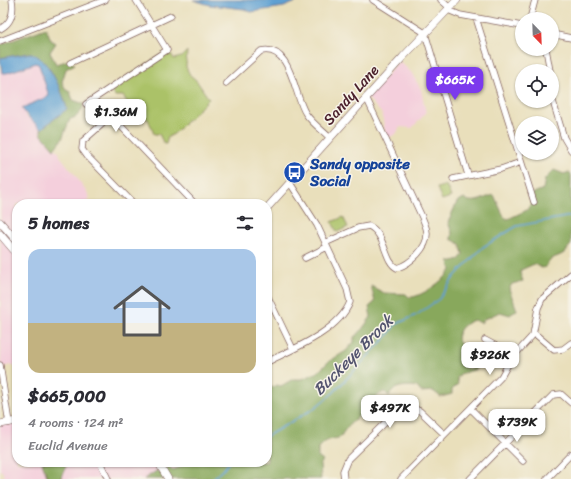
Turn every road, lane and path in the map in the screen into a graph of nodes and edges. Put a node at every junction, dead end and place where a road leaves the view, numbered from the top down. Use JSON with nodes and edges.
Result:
{"nodes":[{"id":1,"x":12,"y":0,"type":"edge"},
{"id":2,"x":105,"y":0,"type":"edge"},
{"id":3,"x":136,"y":0,"type":"edge"},
{"id":4,"x":372,"y":0,"type":"edge"},
{"id":5,"x":441,"y":0,"type":"edge"},
{"id":6,"x":457,"y":0,"type":"edge"},
{"id":7,"x":535,"y":0,"type":"edge"},
{"id":8,"x":449,"y":9,"type":"junction"},
{"id":9,"x":532,"y":12,"type":"edge"},
{"id":10,"x":171,"y":16,"type":"dead end"},
{"id":11,"x":476,"y":18,"type":"junction"},
{"id":12,"x":152,"y":24,"type":"junction"},
{"id":13,"x":515,"y":25,"type":"edge"},
{"id":14,"x":0,"y":29,"type":"edge"},
{"id":15,"x":425,"y":33,"type":"junction"},
{"id":16,"x":559,"y":35,"type":"edge"},
{"id":17,"x":571,"y":38,"type":"edge"},
{"id":18,"x":0,"y":41,"type":"edge"},
{"id":19,"x":70,"y":63,"type":"dead end"},
{"id":20,"x":226,"y":83,"type":"dead end"},
{"id":21,"x":366,"y":97,"type":"junction"},
{"id":22,"x":86,"y":104,"type":"dead end"},
{"id":23,"x":555,"y":108,"type":"edge"},
{"id":24,"x":330,"y":138,"type":"junction"},
{"id":25,"x":571,"y":150,"type":"edge"},
{"id":26,"x":521,"y":162,"type":"junction"},
{"id":27,"x":468,"y":175,"type":"junction"},
{"id":28,"x":453,"y":179,"type":"dead end"},
{"id":29,"x":290,"y":183,"type":"junction"},
{"id":30,"x":129,"y":199,"type":"edge"},
{"id":31,"x":190,"y":199,"type":"edge"},
{"id":32,"x":534,"y":202,"type":"dead end"},
{"id":33,"x":272,"y":203,"type":"edge"},
{"id":34,"x":0,"y":222,"type":"edge"},
{"id":35,"x":0,"y":234,"type":"edge"},
{"id":36,"x":12,"y":235,"type":"edge"},
{"id":37,"x":326,"y":245,"type":"junction"},
{"id":38,"x":12,"y":248,"type":"edge"},
{"id":39,"x":305,"y":258,"type":"dead end"},
{"id":40,"x":571,"y":274,"type":"edge"},
{"id":41,"x":272,"y":305,"type":"edge"},
{"id":42,"x":534,"y":333,"type":"junction"},
{"id":43,"x":486,"y":340,"type":"dead end"},
{"id":44,"x":571,"y":343,"type":"edge"},
{"id":45,"x":293,"y":349,"type":"junction"},
{"id":46,"x":512,"y":359,"type":"junction"},
{"id":47,"x":272,"y":360,"type":"edge"},
{"id":48,"x":0,"y":365,"type":"edge"},
{"id":49,"x":571,"y":403,"type":"edge"},
{"id":50,"x":471,"y":409,"type":"junction"},
{"id":51,"x":9,"y":422,"type":"junction"},
{"id":52,"x":12,"y":422,"type":"edge"},
{"id":53,"x":0,"y":424,"type":"edge"},
{"id":54,"x":444,"y":434,"type":"junction"},
{"id":55,"x":505,"y":443,"type":"junction"},
{"id":56,"x":571,"y":454,"type":"edge"},
{"id":57,"x":523,"y":461,"type":"dead end"},
{"id":58,"x":102,"y":467,"type":"edge"},
{"id":59,"x":161,"y":467,"type":"edge"},
{"id":60,"x":108,"y":479,"type":"edge"},
{"id":61,"x":168,"y":479,"type":"edge"},
{"id":62,"x":344,"y":479,"type":"edge"},
{"id":63,"x":401,"y":479,"type":"edge"},
{"id":64,"x":470,"y":479,"type":"edge"},
{"id":65,"x":547,"y":479,"type":"edge"}],
"edges":[{"from":1,"to":14,"type":"street"},
{"from":2,"to":18,"type":"street"},
{"from":3,"to":12,"type":"street"},
{"from":4,"to":15,"type":"street"},
{"from":5,"to":8,"type":"street"},
{"from":6,"to":8,"type":"main road","name":"Sandy Lane"},
{"from":7,"to":9,"type":"street"},
{"from":8,"to":11,"type":"street"},
{"from":8,"to":15,"type":"main road","name":"Sandy Lane"},
{"from":10,"to":12,"type":"street"},
{"from":11,"to":13,"type":"street"},
{"from":11,"to":26,"type":"street"},
{"from":12,"to":19,"type":"street"},
{"from":12,"to":22,"type":"street"},
{"from":15,"to":21,"type":"main road","name":"Sandy Lane"},
{"from":15,"to":27,"type":"street"},
{"from":16,"to":17,"type":"street"},
{"from":20,"to":24,"type":"street"},
{"from":21,"to":24,"type":"main road","name":"Sandy Lane"},
{"from":21,"to":37,"type":"street"},
{"from":23,"to":25,"type":"street"},
{"from":24,"to":29,"type":"main road","name":"Sandy Lane"},
{"from":26,"to":27,"type":"street"},
{"from":26,"to":32,"type":"street"},
{"from":27,"to":28,"type":"street"},
{"from":29,"to":33,"type":"main road","name":"Sandy Lane"},
{"from":29,"to":37,"type":"street"},
{"from":30,"to":31,"type":"street"},
{"from":34,"to":36,"type":"main road"},
{"from":35,"to":38,"type":"main road"},
{"from":37,"to":39,"type":"street"},
{"from":37,"to":45,"type":"street"},
{"from":40,"to":42,"type":"street"},
{"from":41,"to":45,"type":"street"},
{"from":42,"to":44,"type":"street"},
{"from":42,"to":46,"type":"street"},
{"from":43,"to":46,"type":"street"},
{"from":45,"to":47,"type":"street"},
{"from":46,"to":50,"type":"street"},
{"from":48,"to":51,"type":"street"},
{"from":49,"to":55,"type":"street"},
{"from":50,"to":54,"type":"street"},
{"from":50,"to":55,"type":"street"},
{"from":51,"to":52,"type":"main road"},
{"from":51,"to":53,"type":"main road"},
{"from":54,"to":62,"type":"street"},
{"from":54,"to":63,"type":"street"},
{"from":55,"to":57,"type":"street"},
{"from":55,"to":64,"type":"street"},
{"from":56,"to":65,"type":"street"},
{"from":58,"to":60,"type":"street"},
{"from":59,"to":61,"type":"main road"}]}
